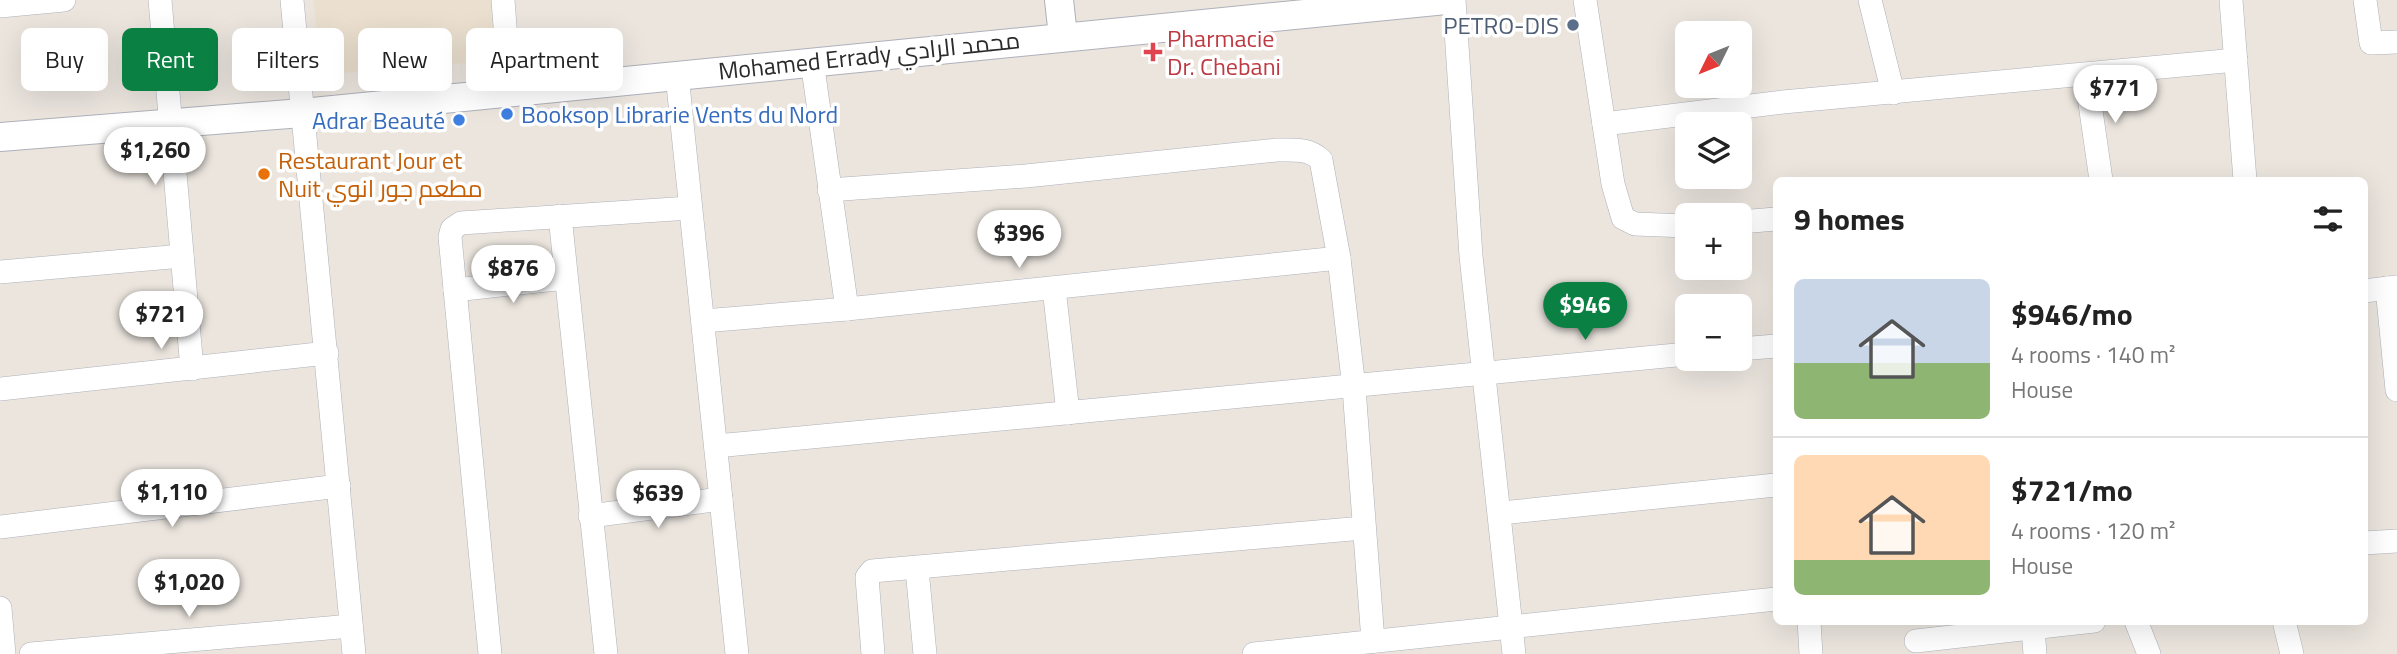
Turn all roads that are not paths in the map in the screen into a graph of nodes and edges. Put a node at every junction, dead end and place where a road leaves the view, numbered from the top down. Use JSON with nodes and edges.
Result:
{"nodes":[{"id":1,"x":160,"y":0,"type":"edge"},
{"id":2,"x":292,"y":0,"type":"edge"},
{"id":3,"x":503,"y":0,"type":"edge"},
{"id":4,"x":1059,"y":0,"type":"edge"},
{"id":5,"x":1446,"y":0,"type":"edge"},
{"id":6,"x":1454,"y":0,"type":"edge"},
{"id":7,"x":1585,"y":0,"type":"edge"},
{"id":8,"x":1870,"y":0,"type":"edge"},
{"id":9,"x":2231,"y":0,"type":"edge"},
{"id":10,"x":2365,"y":0,"type":"edge"},
{"id":11,"x":52,"y":1,"type":"edge"},
{"id":12,"x":0,"y":6,"type":"edge"},
{"id":13,"x":505,"y":28,"type":"edge"},
{"id":14,"x":1063,"y":36,"type":"junction"},
{"id":15,"x":2397,"y":42,"type":"edge"},
{"id":16,"x":812,"y":61,"type":"junction"},
{"id":17,"x":2236,"y":61,"type":"junction"},
{"id":18,"x":677,"y":75,"type":"junction"},
{"id":19,"x":2086,"y":76,"type":"junction"},
{"id":20,"x":623,"y":80,"type":"edge"},
{"id":21,"x":510,"y":91,"type":"edge"},
{"id":22,"x":1893,"y":93,"type":"junction"},
{"id":23,"x":302,"y":113,"type":"junction"},
{"id":24,"x":173,"y":122,"type":"junction"},
{"id":25,"x":1604,"y":124,"type":"junction"},
{"id":26,"x":0,"y":137,"type":"edge"},
{"id":27,"x":2101,"y":177,"type":"edge"},
{"id":28,"x":2245,"y":177,"type":"edge"},
{"id":29,"x":829,"y":190,"type":"junction"},
{"id":30,"x":690,"y":208,"type":"junction"},
{"id":31,"x":560,"y":216,"type":"junction"},
{"id":32,"x":1773,"y":219,"type":"edge"},
{"id":33,"x":1752,"y":221,"type":"edge"},
{"id":34,"x":1675,"y":226,"type":"edge"},
{"id":35,"x":182,"y":256,"type":"junction"},
{"id":36,"x":1339,"y":258,"type":"junction"},
{"id":37,"x":0,"y":271,"type":"edge"},
{"id":38,"x":566,"y":278,"type":"junction"},
{"id":39,"x":1054,"y":288,"type":"junction"},
{"id":40,"x":455,"y":289,"type":"junction"},
{"id":41,"x":2383,"y":289,"type":"edge"},
{"id":42,"x":847,"y":309,"type":"junction"},
{"id":43,"x":703,"y":321,"type":"junction"},
{"id":44,"x":1773,"y":346,"type":"edge"},
{"id":45,"x":1752,"y":348,"type":"edge"},
{"id":46,"x":327,"y":353,"type":"junction"},
{"id":47,"x":1675,"y":355,"type":"edge"},
{"id":48,"x":192,"y":369,"type":"junction"},
{"id":49,"x":1486,"y":373,"type":"junction"},
{"id":50,"x":1354,"y":388,"type":"junction"},
{"id":51,"x":0,"y":389,"type":"edge"},
{"id":52,"x":2397,"y":390,"type":"edge"},
{"id":53,"x":1068,"y":413,"type":"junction"},
{"id":54,"x":716,"y":446,"type":"junction"},
{"id":55,"x":1773,"y":485,"type":"edge"},
{"id":56,"x":339,"y":486,"type":"junction"},
{"id":57,"x":721,"y":499,"type":"junction"},
{"id":58,"x":1501,"y":513,"type":"junction"},
{"id":59,"x":590,"y":516,"type":"junction"},
{"id":60,"x":0,"y":527,"type":"edge"},
{"id":61,"x":1363,"y":528,"type":"junction"},
{"id":62,"x":2397,"y":541,"type":"edge"},
{"id":63,"x":2368,"y":543,"type":"edge"},
{"id":64,"x":917,"y":569,"type":"junction"},
{"id":65,"x":1773,"y":599,"type":"edge"},
{"id":66,"x":0,"y":607,"type":"edge"},
{"id":67,"x":1809,"y":625,"type":"edge"},
{"id":68,"x":2138,"y":625,"type":"edge"},
{"id":69,"x":2285,"y":625,"type":"edge"},
{"id":70,"x":351,"y":626,"type":"junction"},
{"id":71,"x":2039,"y":626,"type":"edge"},
{"id":72,"x":1512,"y":627,"type":"junction"},
{"id":73,"x":1917,"y":639,"type":"edge"},
{"id":74,"x":1373,"y":641,"type":"junction"},
{"id":75,"x":223,"y":646,"type":"edge"},
{"id":76,"x":4,"y":654,"type":"edge"},
{"id":77,"x":31,"y":654,"type":"edge"},
{"id":78,"x":354,"y":654,"type":"edge"},
{"id":79,"x":490,"y":654,"type":"edge"},
{"id":80,"x":606,"y":654,"type":"edge"},
{"id":81,"x":737,"y":654,"type":"edge"},
{"id":82,"x":873,"y":654,"type":"edge"},
{"id":83,"x":925,"y":654,"type":"edge"},
{"id":84,"x":1254,"y":654,"type":"edge"},
{"id":85,"x":1514,"y":654,"type":"edge"},
{"id":86,"x":1811,"y":654,"type":"edge"},
{"id":87,"x":2035,"y":654,"type":"edge"},
{"id":88,"x":2149,"y":654,"type":"edge"},
{"id":89,"x":2292,"y":654,"type":"edge"}],
"edges":[{"from":1,"to":24,"type":"street"},
{"from":2,"to":23,"type":"street"},
{"from":3,"to":13,"type":"street"},
{"from":4,"to":14,"type":"street"},
{"from":5,"to":14,"type":"street","name":"Mohamed Errady محمد الرادي"},
{"from":6,"to":49,"type":"street"},
{"from":7,"to":25,"type":"street"},
{"from":8,"to":22,"type":"street"},
{"from":9,"to":17,"type":"street"},
{"from":10,"to":15,"type":"street"},
{"from":11,"to":12,"type":"street"},
{"from":14,"to":16,"type":"street","name":"Mohamed Errady محمد الرادي"},
{"from":16,"to":18,"type":"street","name":"Mohamed Errady محمد الرادي"},
{"from":16,"to":29,"type":"street"},
{"from":17,"to":19,"type":"street"},
{"from":17,"to":28,"type":"street"},
{"from":18,"to":20,"type":"street","name":"Mohamed Errady محمد الرادي"},
{"from":18,"to":30,"type":"street"},
{"from":19,"to":22,"type":"street"},
{"from":19,"to":27,"type":"street"},
{"from":21,"to":23,"type":"street","name":"Mohamed Errady محمد الرادي"},
{"from":22,"to":25,"type":"street"},
{"from":23,"to":24,"type":"street","name":"Mohamed Errady محمد الرادي"},
{"from":23,"to":46,"type":"street"},
{"from":24,"to":26,"type":"street","name":"Mohamed Errady محمد الرادي"},
{"from":24,"to":35,"type":"street"},
{"from":25,"to":34,"type":"street"},
{"from":29,"to":36,"type":"street"},
{"from":29,"to":42,"type":"street"},
{"from":30,"to":31,"type":"street"},
{"from":30,"to":43,"type":"street"},
{"from":31,"to":38,"type":"street"},
{"from":31,"to":40,"type":"street"},
{"from":32,"to":33,"type":"street"},
{"from":35,"to":37,"type":"street"},
{"from":35,"to":48,"type":"street"},
{"from":36,"to":39,"type":"street"},
{"from":36,"to":50,"type":"street"},
{"from":38,"to":40,"type":"street"},
{"from":38,"to":59,"type":"street"},
{"from":39,"to":42,"type":"street"},
{"from":39,"to":53,"type":"street"},
{"from":40,"to":79,"type":"street"},
{"from":41,"to":52,"type":"street"},
{"from":42,"to":43,"type":"street"},
{"from":43,"to":54,"type":"street"},
{"from":44,"to":45,"type":"street"},
{"from":46,"to":48,"type":"street"},
{"from":46,"to":56,"type":"street"},
{"from":47,"to":49,"type":"street"},
{"from":48,"to":51,"type":"street"},
{"from":49,"to":50,"type":"street"},
{"from":49,"to":58,"type":"street"},
{"from":50,"to":53,"type":"street"},
{"from":50,"to":61,"type":"street"},
{"from":53,"to":54,"type":"street"},
{"from":54,"to":57,"type":"street"},
{"from":55,"to":58,"type":"street"},
{"from":56,"to":60,"type":"street"},
{"from":56,"to":70,"type":"street"},
{"from":57,"to":59,"type":"street"},
{"from":57,"to":81,"type":"street"},
{"from":58,"to":72,"type":"street"},
{"from":59,"to":80,"type":"street"},
{"from":61,"to":64,"type":"street"},
{"from":61,"to":74,"type":"street"},
{"from":62,"to":63,"type":"street"},
{"from":64,"to":82,"type":"street"},
{"from":64,"to":83,"type":"street"},
{"from":65,"to":72,"type":"street"},
{"from":66,"to":76,"type":"street"},
{"from":67,"to":86,"type":"street"},
{"from":68,"to":88,"type":"street"},
{"from":69,"to":89,"type":"street"},
{"from":70,"to":75,"type":"street"},
{"from":70,"to":78,"type":"street"},
{"from":71,"to":73,"type":"street"},
{"from":71,"to":87,"type":"street"},
{"from":72,"to":74,"type":"street"},
{"from":72,"to":85,"type":"street"},
{"from":74,"to":84,"type":"street"},
{"from":75,"to":77,"type":"street"}]}
